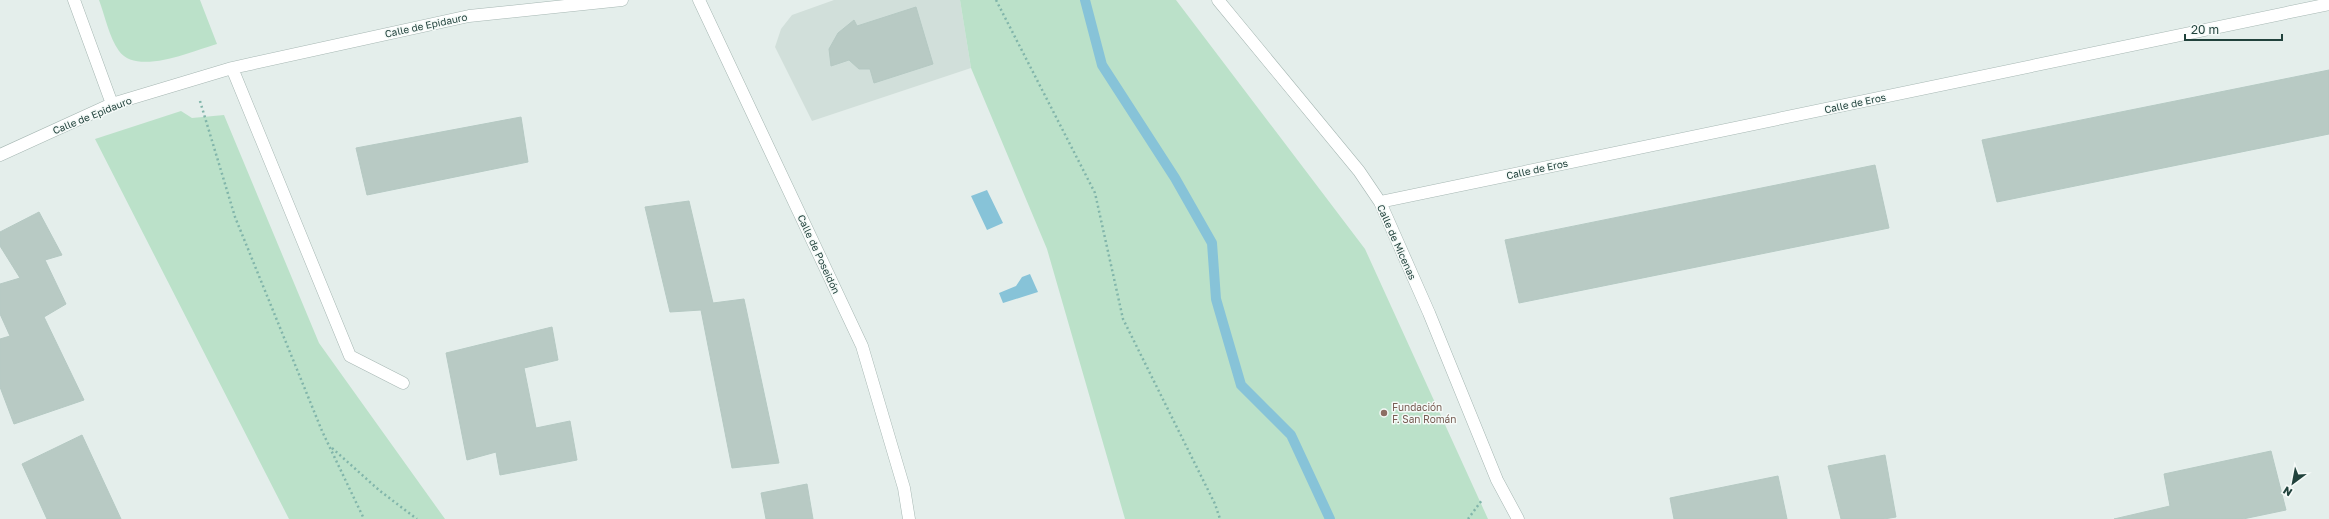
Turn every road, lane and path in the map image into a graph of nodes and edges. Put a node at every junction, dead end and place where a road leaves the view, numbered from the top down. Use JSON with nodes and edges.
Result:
{"nodes":[{"id":1,"x":74,"y":0,"type":"edge"},
{"id":2,"x":622,"y":0,"type":"edge"},
{"id":3,"x":699,"y":0,"type":"edge"},
{"id":4,"x":996,"y":0,"type":"edge"},
{"id":5,"x":1218,"y":0,"type":"edge"},
{"id":6,"x":2329,"y":4,"type":"edge"},
{"id":7,"x":232,"y":68,"type":"junction"},
{"id":8,"x":193,"y":78,"type":"junction"},
{"id":9,"x":112,"y":104,"type":"junction"},
{"id":10,"x":0,"y":155,"type":"edge"},
{"id":11,"x":1380,"y":202,"type":"junction"},
{"id":12,"x":403,"y":383,"type":"dead end"},
{"id":13,"x":330,"y":447,"type":"junction"},
{"id":14,"x":364,"y":519,"type":"edge"},
{"id":15,"x":417,"y":519,"type":"edge"},
{"id":16,"x":909,"y":519,"type":"edge"},
{"id":17,"x":1220,"y":519,"type":"edge"},
{"id":18,"x":1518,"y":519,"type":"edge"}],
"edges":[{"from":1,"to":9,"type":"street"},
{"from":2,"to":7,"type":"street","name":"Calle de Epidauro"},
{"from":3,"to":16,"type":"street","name":"Calle de Poseidón"},
{"from":4,"to":17,"type":"path"},
{"from":5,"to":11,"type":"street","name":"Calle de Micenas"},
{"from":6,"to":11,"type":"street","name":"Calle de Eros"},
{"from":7,"to":8,"type":"street","name":"Calle de Epidauro"},
{"from":7,"to":12,"type":"street"},
{"from":8,"to":9,"type":"street","name":"Calle de Epidauro"},
{"from":8,"to":13,"type":"path"},
{"from":9,"to":10,"type":"street","name":"Calle de Epidauro"},
{"from":11,"to":18,"type":"street","name":"Calle de Micenas"},
{"from":13,"to":14,"type":"path"},
{"from":13,"to":15,"type":"path"}]}
